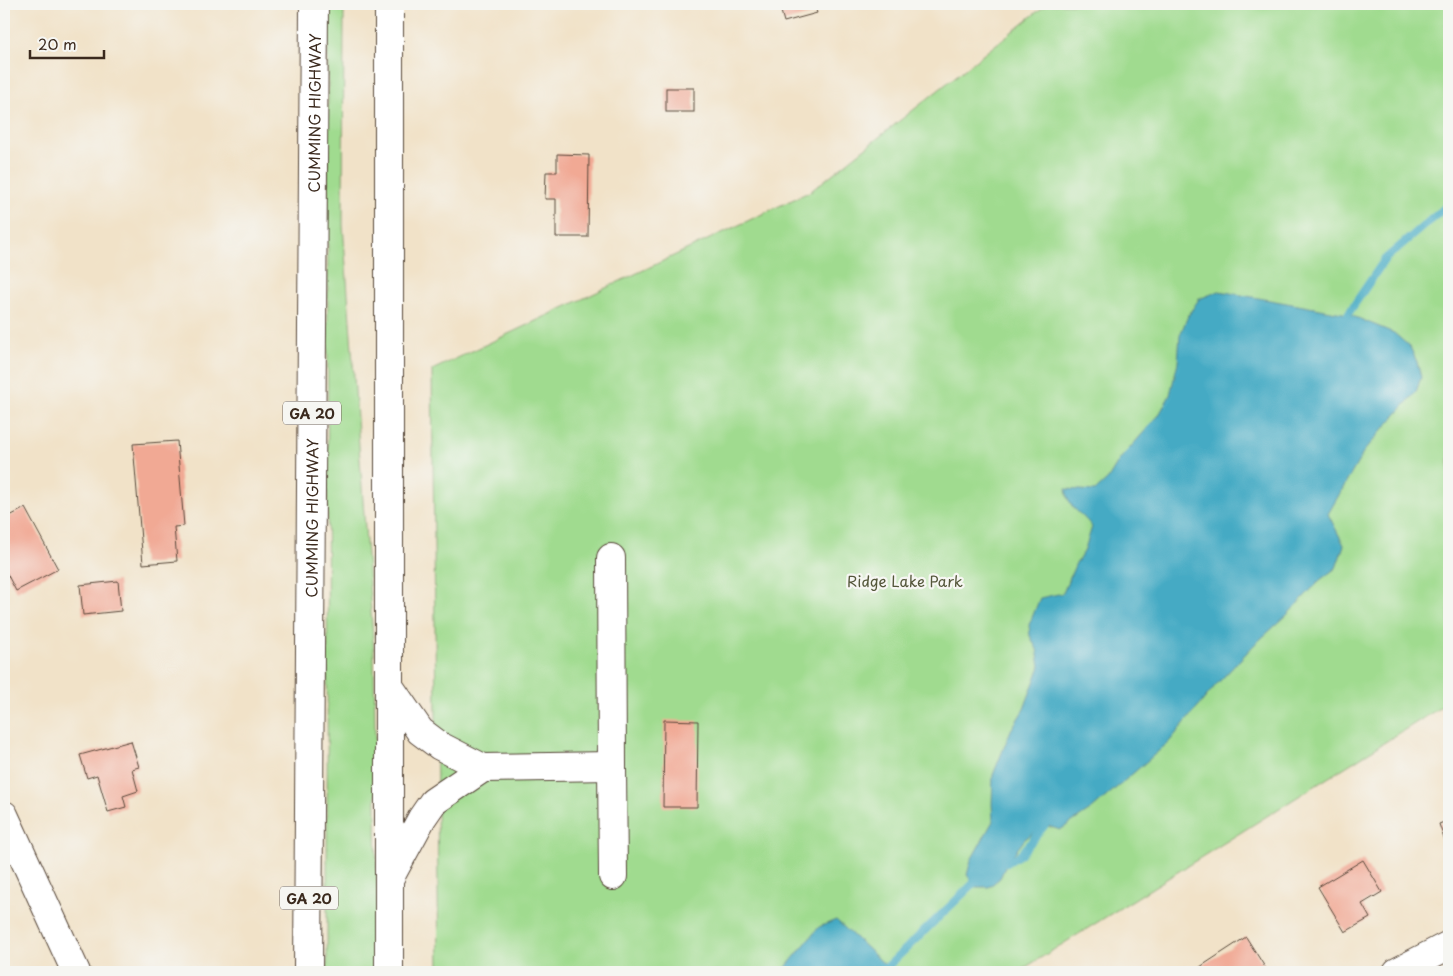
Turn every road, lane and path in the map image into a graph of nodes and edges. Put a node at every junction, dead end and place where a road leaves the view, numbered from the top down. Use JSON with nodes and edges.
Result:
{"nodes":[{"id":1,"x":314,"y":4,"type":"edge"},
{"id":2,"x":389,"y":4,"type":"edge"},
{"id":3,"x":611,"y":558,"type":"dead end"},
{"id":4,"x":389,"y":686,"type":"junction"},
{"id":5,"x":612,"y":766,"type":"junction"},
{"id":6,"x":483,"y":768,"type":"junction"},
{"id":7,"x":4,"y":816,"type":"edge"},
{"id":8,"x":613,"y":876,"type":"dead end"},
{"id":9,"x":389,"y":879,"type":"junction"},
{"id":10,"x":1449,"y":945,"type":"edge"},
{"id":11,"x":76,"y":972,"type":"edge"},
{"id":12,"x":308,"y":972,"type":"edge"},
{"id":13,"x":388,"y":972,"type":"edge"},
{"id":14,"x":1397,"y":972,"type":"edge"}],
"edges":[{"from":1,"to":12,"type":"main road","name":"CUMMING HIGHWAY","number":"GA 20"},
{"from":2,"to":4,"type":"main road"},
{"from":3,"to":5,"type":"main road"},
{"from":4,"to":6,"type":"main road"},
{"from":4,"to":9,"type":"main road"},
{"from":5,"to":6,"type":"main road"},
{"from":5,"to":8,"type":"main road"},
{"from":6,"to":9,"type":"main road"},
{"from":7,"to":11,"type":"main road"},
{"from":9,"to":13,"type":"main road"},
{"from":10,"to":14,"type":"main road"}]}
